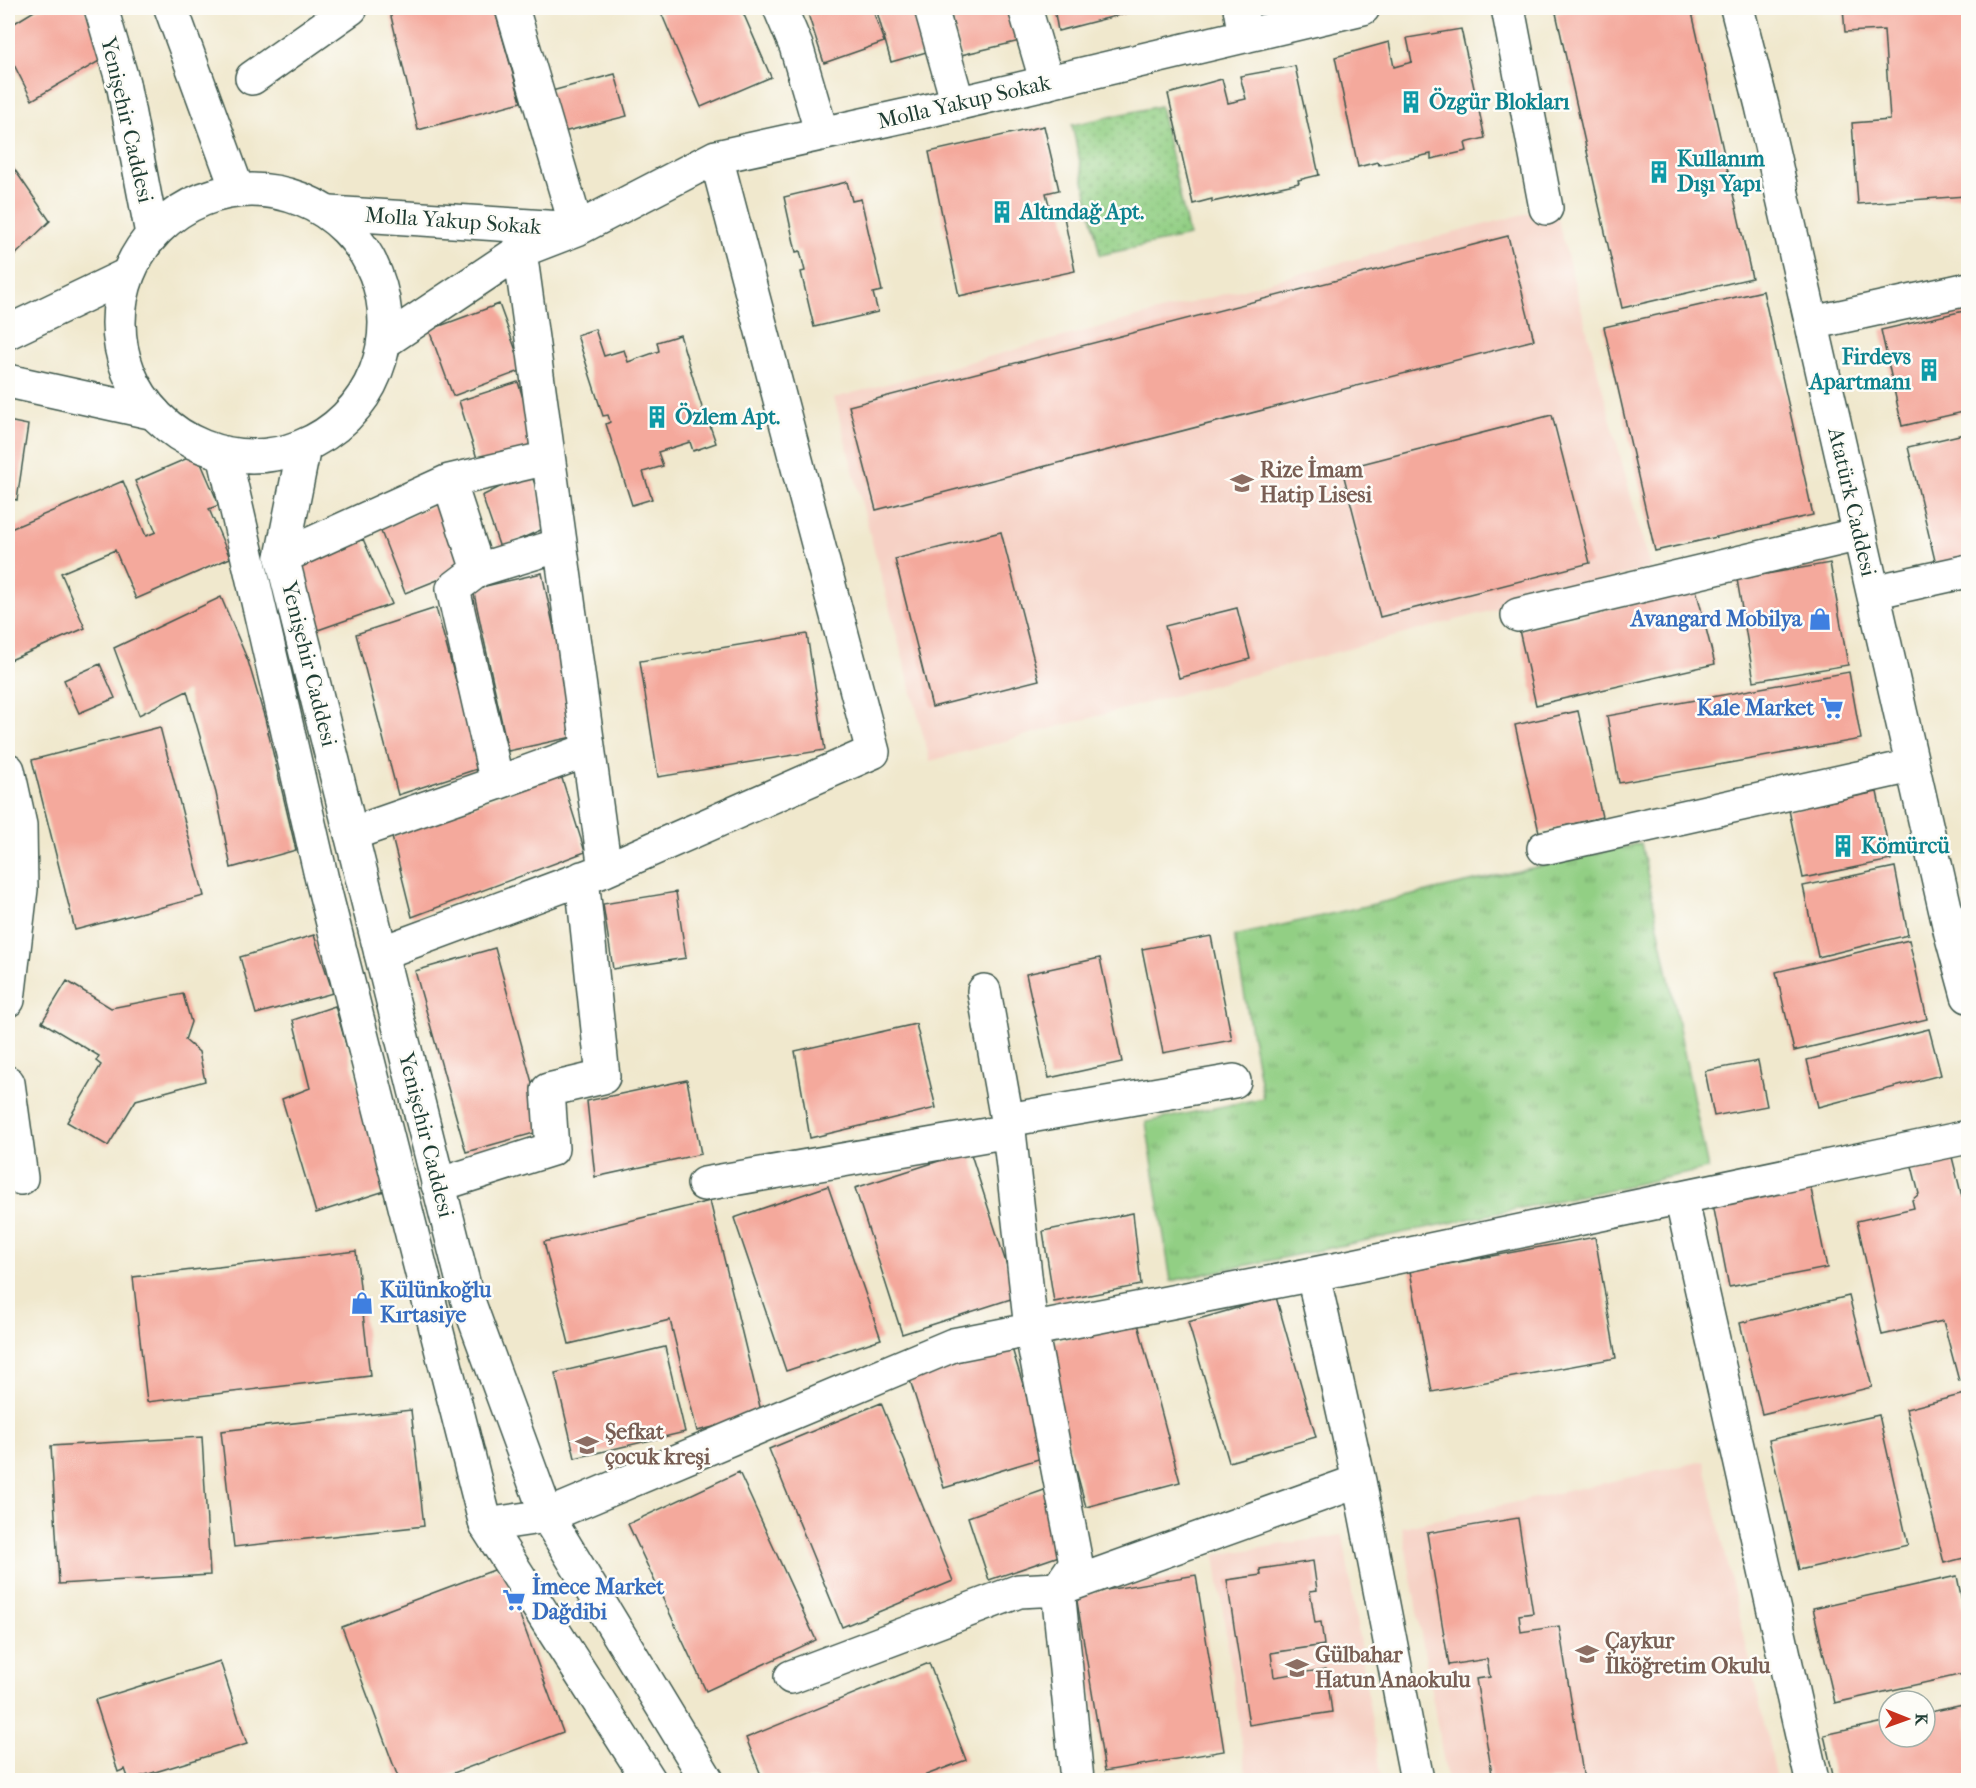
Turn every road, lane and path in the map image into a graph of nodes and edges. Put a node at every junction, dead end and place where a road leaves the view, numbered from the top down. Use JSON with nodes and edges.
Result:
{"nodes":[{"id":1,"x":101,"y":8,"type":"edge"},
{"id":2,"x":171,"y":8,"type":"edge"},
{"id":3,"x":351,"y":8,"type":"edge"},
{"id":4,"x":512,"y":8,"type":"edge"},
{"id":5,"x":780,"y":8,"type":"edge"},
{"id":6,"x":931,"y":8,"type":"edge"},
{"id":7,"x":1025,"y":8,"type":"edge"},
{"id":8,"x":1363,"y":8,"type":"edge"},
{"id":9,"x":1508,"y":8,"type":"edge"},
{"id":10,"x":1737,"y":8,"type":"edge"},
{"id":11,"x":1243,"y":22,"type":"edge"},
{"id":12,"x":252,"y":78,"type":"dead end"},
{"id":13,"x":1047,"y":83,"type":"junction"},
{"id":14,"x":958,"y":104,"type":"junction"},
{"id":15,"x":822,"y":134,"type":"junction"},
{"id":16,"x":716,"y":157,"type":"junction"},
{"id":17,"x":237,"y":189,"type":"junction"},
{"id":18,"x":1546,"y":208,"type":"dead end"},
{"id":19,"x":330,"y":213,"type":"junction"},
{"id":20,"x":577,"y":229,"type":"junction"},
{"id":21,"x":152,"y":234,"type":"junction"},
{"id":22,"x":520,"y":251,"type":"junction"},
{"id":23,"x":127,"y":275,"type":"junction"},
{"id":24,"x":1968,"y":289,"type":"edge"},
{"id":25,"x":1812,"y":323,"type":"junction"},
{"id":26,"x":8,"y":332,"type":"edge"},
{"id":27,"x":384,"y":342,"type":"junction"},
{"id":28,"x":8,"y":381,"type":"edge"},
{"id":29,"x":154,"y":413,"type":"junction"},
{"id":30,"x":304,"y":447,"type":"junction"},
{"id":31,"x":224,"y":454,"type":"junction"},
{"id":32,"x":548,"y":458,"type":"junction"},
{"id":33,"x":448,"y":481,"type":"junction"},
{"id":34,"x":1860,"y":534,"type":"junction"},
{"id":35,"x":560,"y":545,"type":"junction"},
{"id":36,"x":282,"y":556,"type":"junction"},
{"id":37,"x":478,"y":570,"type":"junction"},
{"id":38,"x":1968,"y":571,"type":"edge"},
{"id":39,"x":1873,"y":592,"type":"junction"},
{"id":40,"x":1518,"y":615,"type":"dead end"},
{"id":41,"x":588,"y":750,"type":"junction"},
{"id":42,"x":1912,"y":766,"type":"junction"},
{"id":43,"x":8,"y":770,"type":"edge"},
{"id":44,"x":497,"y":783,"type":"junction"},
{"id":45,"x":351,"y":834,"type":"junction"},
{"id":46,"x":1544,"y":848,"type":"dead end"},
{"id":47,"x":593,"y":874,"type":"junction"},
{"id":48,"x":381,"y":953,"type":"junction"},
{"id":49,"x":984,"y":991,"type":"dead end"},
{"id":50,"x":1968,"y":996,"type":"edge"},
{"id":51,"x":8,"y":1000,"type":"edge"},
{"id":52,"x":1234,"y":1081,"type":"dead end"},
{"id":53,"x":8,"y":1083,"type":"edge"},
{"id":54,"x":1008,"y":1125,"type":"junction"},
{"id":55,"x":1968,"y":1137,"type":"edge"},
{"id":56,"x":21,"y":1178,"type":"dead end"},
{"id":57,"x":704,"y":1184,"type":"dead end"},
{"id":58,"x":438,"y":1185,"type":"junction"},
{"id":59,"x":1681,"y":1197,"type":"junction"},
{"id":60,"x":1313,"y":1275,"type":"junction"},
{"id":61,"x":1031,"y":1329,"type":"junction"},
{"id":62,"x":1359,"y":1481,"type":"junction"},
{"id":63,"x":547,"y":1516,"type":"junction"},
{"id":64,"x":486,"y":1525,"type":"junction"},
{"id":65,"x":1058,"y":1590,"type":"junction"},
{"id":66,"x":791,"y":1677,"type":"dead end"},
{"id":67,"x":650,"y":1780,"type":"edge"},
{"id":68,"x":707,"y":1780,"type":"edge"},
{"id":69,"x":1077,"y":1780,"type":"edge"},
{"id":70,"x":1417,"y":1780,"type":"edge"},
{"id":71,"x":1812,"y":1780,"type":"edge"}],
"edges":[{"from":1,"to":21,"type":"street","name":"Yenişehir Caddesi"},
{"from":2,"to":17,"type":"street"},
{"from":3,"to":12,"type":"street"},
{"from":4,"to":20,"type":"street"},
{"from":5,"to":15,"type":"street"},
{"from":6,"to":14,"type":"street"},
{"from":7,"to":13,"type":"street"},
{"from":8,"to":11,"type":"street","name":"Molla Yakup Sokak"},
{"from":9,"to":18,"type":"street"},
{"from":10,"to":25,"type":"street","name":"Atatürk Caddesi"},
{"from":11,"to":13,"type":"street","name":"Molla Yakup Sokak"},
{"from":13,"to":14,"type":"street","name":"Molla Yakup Sokak"},
{"from":14,"to":15,"type":"street","name":"Molla Yakup Sokak"},
{"from":15,"to":16,"type":"street","name":"Molla Yakup Sokak"},
{"from":16,"to":20,"type":"street","name":"Molla Yakup Sokak"},
{"from":16,"to":47,"type":"street"},
{"from":17,"to":19,"type":"street"},
{"from":17,"to":21,"type":"street"},
{"from":19,"to":20,"type":"street","name":"Molla Yakup Sokak"},
{"from":19,"to":27,"type":"street"},
{"from":20,"to":22,"type":"street","name":"Molla Yakup Sokak"},
{"from":21,"to":23,"type":"street"},
{"from":22,"to":27,"type":"street","name":"Molla Yakup Sokak"},
{"from":22,"to":32,"type":"street"},
{"from":23,"to":26,"type":"street"},
{"from":23,"to":29,"type":"street"},
{"from":24,"to":25,"type":"street"},
{"from":25,"to":34,"type":"street","name":"Atatürk Caddesi"},
{"from":27,"to":30,"type":"street"},
{"from":28,"to":29,"type":"street"},
{"from":29,"to":31,"type":"street"},
{"from":30,"to":31,"type":"street"},
{"from":30,"to":36,"type":"street","name":"Yenişehir Caddesi"},
{"from":31,"to":64,"type":"street","name":"Yenişehir Caddesi"},
{"from":32,"to":33,"type":"street"},
{"from":32,"to":35,"type":"street"},
{"from":33,"to":36,"type":"street"},
{"from":33,"to":37,"type":"street"},
{"from":34,"to":39,"type":"street","name":"Atatürk Caddesi"},
{"from":34,"to":40,"type":"street"},
{"from":35,"to":37,"type":"street"},
{"from":35,"to":41,"type":"street"},
{"from":36,"to":45,"type":"street","name":"Yenişehir Caddesi"},
{"from":37,"to":44,"type":"street"},
{"from":38,"to":39,"type":"street"},
{"from":39,"to":42,"type":"street","name":"Atatürk Caddesi"},
{"from":41,"to":44,"type":"street"},
{"from":41,"to":47,"type":"street"},
{"from":42,"to":46,"type":"street"},
{"from":42,"to":50,"type":"street","name":"Atatürk Caddesi"},
{"from":43,"to":51,"type":"street"},
{"from":44,"to":45,"type":"street"},
{"from":45,"to":48,"type":"street","name":"Yenişehir Caddesi"},
{"from":47,"to":48,"type":"street"},
{"from":47,"to":58,"type":"street"},
{"from":48,"to":58,"type":"street","name":"Yenişehir Caddesi"},
{"from":49,"to":54,"type":"street"},
{"from":52,"to":54,"type":"street"},
{"from":53,"to":56,"type":"street"},
{"from":54,"to":57,"type":"street"},
{"from":54,"to":61,"type":"street"},
{"from":55,"to":59,"type":"street"},
{"from":58,"to":63,"type":"street","name":"Yenişehir Caddesi"},
{"from":59,"to":60,"type":"street"},
{"from":59,"to":71,"type":"street"},
{"from":60,"to":61,"type":"street"},
{"from":60,"to":62,"type":"street"},
{"from":61,"to":63,"type":"street"},
{"from":61,"to":65,"type":"street"},
{"from":62,"to":65,"type":"street"},
{"from":62,"to":70,"type":"street"},
{"from":63,"to":64,"type":"street"},
{"from":63,"to":68,"type":"street","name":"Yenişehir Caddesi"},
{"from":64,"to":67,"type":"street","name":"Yenişehir Caddesi"},
{"from":65,"to":66,"type":"street"},
{"from":65,"to":69,"type":"street"}]}
